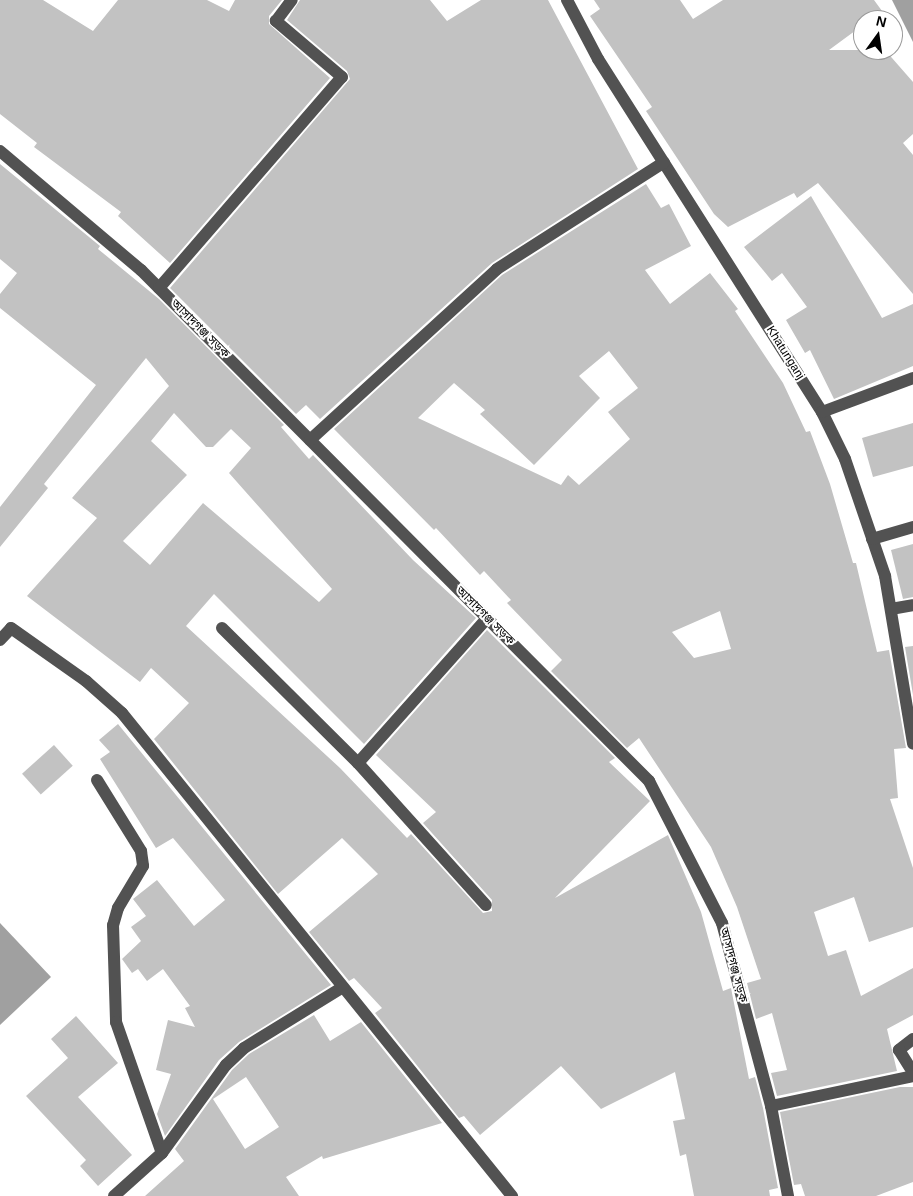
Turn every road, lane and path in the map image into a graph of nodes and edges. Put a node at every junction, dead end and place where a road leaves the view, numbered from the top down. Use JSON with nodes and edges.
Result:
{"nodes":[{"id":1,"x":292,"y":0,"type":"edge"},
{"id":2,"x":567,"y":0,"type":"edge"},
{"id":3,"x":0,"y":151,"type":"edge"},
{"id":4,"x":664,"y":162,"type":"junction"},
{"id":5,"x":159,"y":288,"type":"junction"},
{"id":6,"x":913,"y":378,"type":"edge"},
{"id":7,"x":822,"y":412,"type":"junction"},
{"id":8,"x":310,"y":440,"type":"junction"},
{"id":9,"x":913,"y":527,"type":"edge"},
{"id":10,"x":872,"y":540,"type":"junction"},
{"id":11,"x":913,"y":605,"type":"edge"},
{"id":12,"x":891,"y":609,"type":"junction"},
{"id":13,"x":487,"y":618,"type":"junction"},
{"id":14,"x":222,"y":628,"type":"dead end"},
{"id":15,"x":0,"y":640,"type":"edge"},
{"id":16,"x":913,"y":744,"type":"edge"},
{"id":17,"x":358,"y":762,"type":"junction"},
{"id":18,"x":97,"y":780,"type":"dead end"},
{"id":19,"x":486,"y":905,"type":"dead end"},
{"id":20,"x":342,"y":987,"type":"junction"},
{"id":21,"x":913,"y":1039,"type":"edge"},
{"id":22,"x":913,"y":1074,"type":"edge"},
{"id":23,"x":772,"y":1106,"type":"junction"},
{"id":24,"x":162,"y":1153,"type":"junction"},
{"id":25,"x":114,"y":1196,"type":"edge"},
{"id":26,"x":512,"y":1196,"type":"edge"},
{"id":27,"x":788,"y":1196,"type":"edge"}],
"edges":[{"from":1,"to":5,"type":"street"},
{"from":2,"to":4,"type":"street","name":"Khatunganj"},
{"from":3,"to":5,"type":"street","name":"আসাদগঞ্জ সড়ক"},
{"from":4,"to":7,"type":"street","name":"Khatunganj"},
{"from":4,"to":8,"type":"street"},
{"from":5,"to":8,"type":"street","name":"আসাদগঞ্জ সড়ক"},
{"from":6,"to":7,"type":"street"},
{"from":7,"to":10,"type":"street","name":"Khatunganj"},
{"from":8,"to":13,"type":"street","name":"আসাদগঞ্জ সড়ক"},
{"from":9,"to":10,"type":"street"},
{"from":10,"to":12,"type":"street","name":"Khatunganj"},
{"from":11,"to":12,"type":"street"},
{"from":12,"to":16,"type":"street","name":"Khatunganj"},
{"from":13,"to":17,"type":"street"},
{"from":13,"to":23,"type":"street","name":"আসাদগঞ্জ সড়ক"},
{"from":14,"to":17,"type":"street"},
{"from":15,"to":20,"type":"street"},
{"from":17,"to":19,"type":"street"},
{"from":18,"to":24,"type":"street"},
{"from":20,"to":24,"type":"street"},
{"from":20,"to":26,"type":"street"},
{"from":21,"to":22,"type":"street"},
{"from":22,"to":23,"type":"street"},
{"from":23,"to":27,"type":"street","name":"আসাদগঞ্জ সড়ক"},
{"from":24,"to":25,"type":"street"}]}
